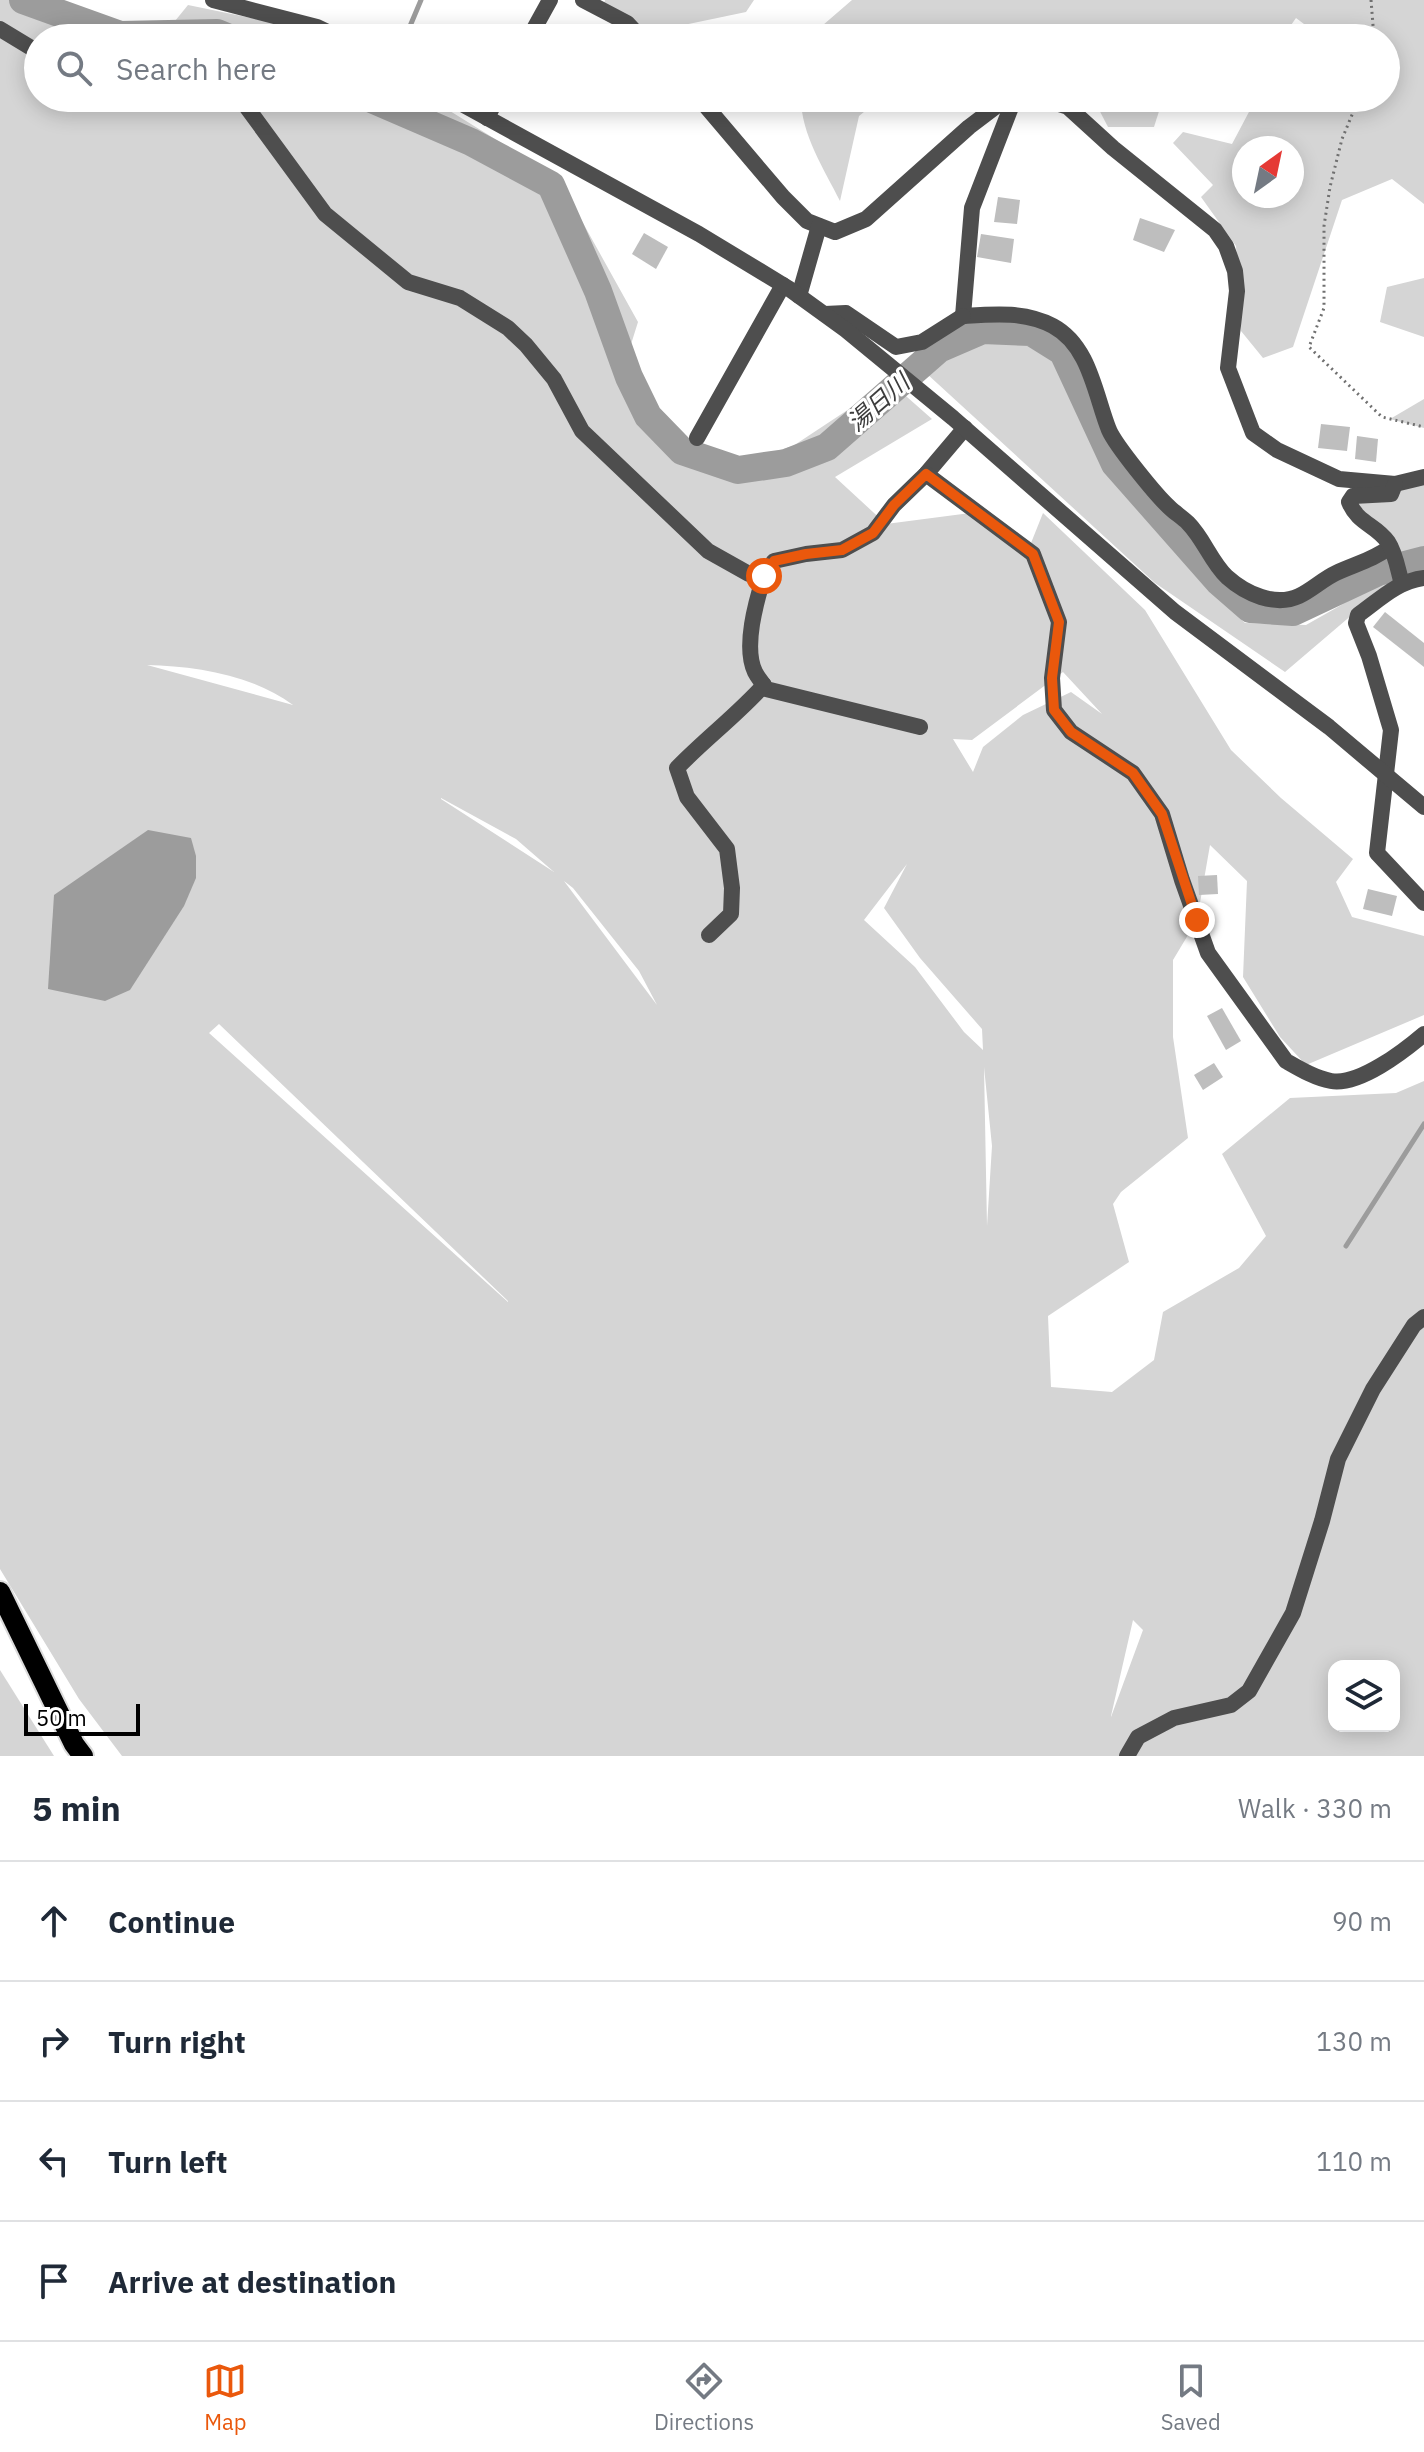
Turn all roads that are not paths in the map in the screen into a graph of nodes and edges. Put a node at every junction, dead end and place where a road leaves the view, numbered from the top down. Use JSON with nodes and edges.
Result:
{"nodes":[{"id":1,"x":213,"y":0,"type":"edge"},
{"id":2,"x":550,"y":0,"type":"edge"},
{"id":3,"x":583,"y":0,"type":"edge"},
{"id":4,"x":305,"y":24,"type":"edge"},
{"id":5,"x":537,"y":24,"type":"edge"},
{"id":6,"x":628,"y":24,"type":"edge"},
{"id":7,"x":0,"y":29,"type":"edge"},
{"id":8,"x":24,"y":44,"type":"edge"},
{"id":9,"x":250,"y":112,"type":"edge"},
{"id":10,"x":476,"y":112,"type":"edge"},
{"id":11,"x":490,"y":112,"type":"edge"},
{"id":12,"x":711,"y":112,"type":"edge"},
{"id":13,"x":989,"y":112,"type":"edge"},
{"id":14,"x":1009,"y":112,"type":"edge"},
{"id":15,"x":1073,"y":112,"type":"edge"},
{"id":16,"x":487,"y":118,"type":"junction"},
{"id":17,"x":819,"y":226,"type":"junction"},
{"id":18,"x":783,"y":285,"type":"junction"},
{"id":19,"x":799,"y":296,"type":"junction"},
{"id":20,"x":825,"y":314,"type":"junction"},
{"id":21,"x":963,"y":316,"type":"junction"},
{"id":22,"x":959,"y":423,"type":"junction"},
{"id":23,"x":697,"y":438,"type":"dead end"},
{"id":24,"x":926,"y":474,"type":"junction"},
{"id":25,"x":1424,"y":477,"type":"edge"},
{"id":26,"x":1395,"y":484,"type":"junction"},
{"id":27,"x":1390,"y":547,"type":"junction"},
{"id":28,"x":764,"y":576,"type":"junction"},
{"id":29,"x":1424,"y":578,"type":"edge"},
{"id":30,"x":1402,"y":584,"type":"junction"},
{"id":31,"x":764,"y":685,"type":"junction"},
{"id":32,"x":920,"y":727,"type":"dead end"},
{"id":33,"x":1385,"y":772,"type":"junction"},
{"id":34,"x":1424,"y":807,"type":"edge"},
{"id":35,"x":1424,"y":903,"type":"edge"},
{"id":36,"x":709,"y":935,"type":"dead end"},
{"id":37,"x":1424,"y":1034,"type":"edge"},
{"id":38,"x":1424,"y":1317,"type":"edge"},
{"id":39,"x":0,"y":1592,"type":"edge"},
{"id":40,"x":83,"y":1756,"type":"edge"},
{"id":41,"x":1127,"y":1756,"type":"edge"}],
"edges":[{"from":1,"to":4,"type":"street"},
{"from":2,"to":5,"type":"street"},
{"from":3,"to":6,"type":"street"},
{"from":7,"to":8,"type":"street"},
{"from":9,"to":28,"type":"street"},
{"from":10,"to":16,"type":"street"},
{"from":11,"to":16,"type":"street"},
{"from":12,"to":17,"type":"street"},
{"from":13,"to":17,"type":"street"},
{"from":14,"to":21,"type":"street"},
{"from":15,"to":26,"type":"street"},
{"from":16,"to":18,"type":"street"},
{"from":17,"to":19,"type":"street"},
{"from":18,"to":19,"type":"street"},
{"from":18,"to":23,"type":"street"},
{"from":19,"to":20,"type":"street"},
{"from":20,"to":21,"type":"street"},
{"from":20,"to":22,"type":"street"},
{"from":21,"to":27,"type":"street"},
{"from":22,"to":24,"type":"street"},
{"from":22,"to":33,"type":"street"},
{"from":24,"to":28,"type":"street"},
{"from":24,"to":37,"type":"street"},
{"from":25,"to":26,"type":"street"},
{"from":26,"to":27,"type":"street"},
{"from":27,"to":30,"type":"street"},
{"from":28,"to":31,"type":"street"},
{"from":29,"to":30,"type":"street"},
{"from":30,"to":33,"type":"street"},
{"from":31,"to":32,"type":"street"},
{"from":31,"to":36,"type":"street"},
{"from":33,"to":34,"type":"street"},
{"from":33,"to":35,"type":"street"},
{"from":38,"to":41,"type":"street"},
{"from":39,"to":40,"type":"main road"}]}
